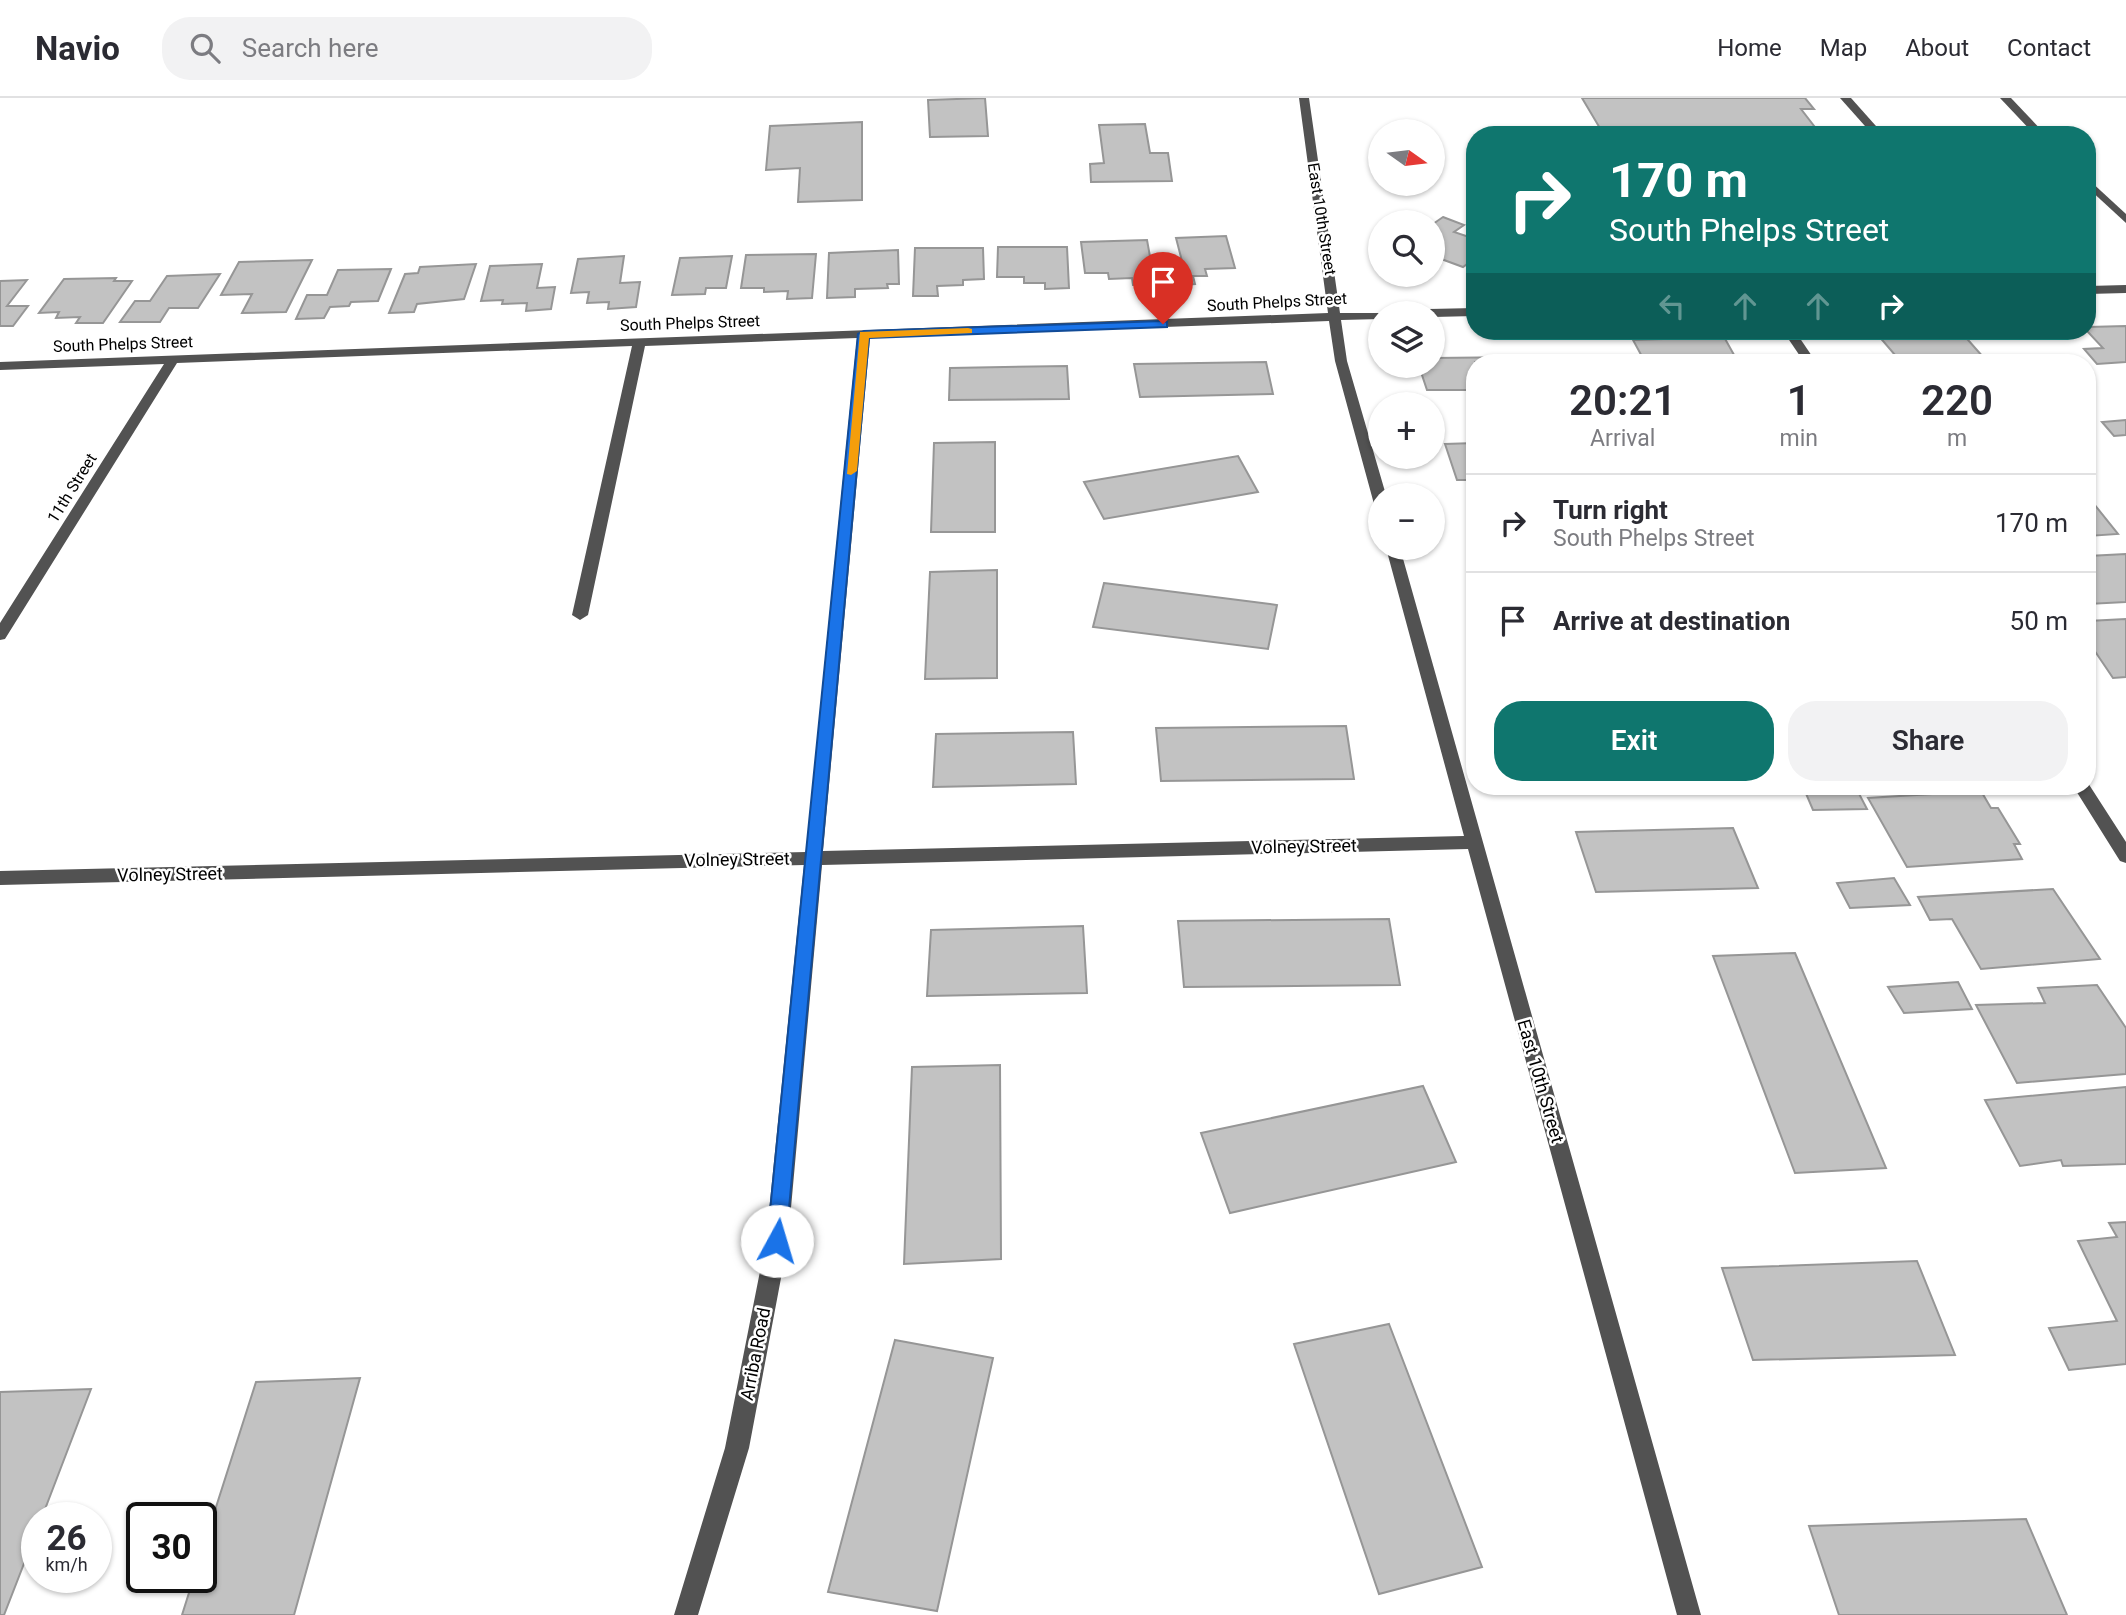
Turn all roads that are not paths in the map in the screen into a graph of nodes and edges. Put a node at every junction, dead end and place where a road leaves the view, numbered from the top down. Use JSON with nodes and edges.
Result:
{"nodes":[{"id":1,"x":1304,"y":98,"type":"edge"},
{"id":2,"x":1846,"y":98,"type":"edge"},
{"id":3,"x":2005,"y":98,"type":"edge"},
{"id":4,"x":1872,"y":126,"type":"edge"},
{"id":5,"x":2032,"y":126,"type":"edge"},
{"id":6,"x":2096,"y":189,"type":"edge"},
{"id":7,"x":2126,"y":220,"type":"edge"},
{"id":8,"x":2126,"y":289,"type":"edge"},
{"id":9,"x":2096,"y":290,"type":"edge"},
{"id":10,"x":1466,"y":312,"type":"edge"},
{"id":11,"x":1445,"y":313,"type":"edge"},
{"id":12,"x":1368,"y":315,"type":"edge"},
{"id":13,"x":1336,"y":316,"type":"junction"},
{"id":14,"x":864,"y":334,"type":"junction"},
{"id":15,"x":639,"y":342,"type":"junction"},
{"id":16,"x":173,"y":360,"type":"junction"},
{"id":17,"x":0,"y":366,"type":"edge"},
{"id":18,"x":1375,"y":483,"type":"edge"},
{"id":19,"x":1396,"y":560,"type":"edge"},
{"id":20,"x":580,"y":615,"type":"dead end"},
{"id":21,"x":0,"y":635,"type":"edge"},
{"id":22,"x":2087,"y":795,"type":"edge"},
{"id":23,"x":1474,"y":842,"type":"junction"},
{"id":24,"x":2126,"y":856,"type":"edge"},
{"id":25,"x":815,"y":857,"type":"junction"},
{"id":26,"x":0,"y":878,"type":"edge"},
{"id":27,"x":686,"y":1615,"type":"edge"},
{"id":28,"x":1689,"y":1615,"type":"edge"}],
"edges":[{"from":1,"to":13,"type":"street","name":"East 10th Street"},
{"from":2,"to":4,"type":"street"},
{"from":3,"to":5,"type":"street"},
{"from":6,"to":7,"type":"street"},
{"from":8,"to":9,"type":"street"},
{"from":10,"to":11,"type":"street"},
{"from":12,"to":13,"type":"street","name":"South Phelps Street"},
{"from":13,"to":14,"type":"street","name":"South Phelps Street"},
{"from":13,"to":18,"type":"street","name":"East 10th Street"},
{"from":14,"to":15,"type":"street","name":"South Phelps Street"},
{"from":14,"to":25,"type":"street","name":"Arriba Road"},
{"from":15,"to":16,"type":"street","name":"South Phelps Street"},
{"from":15,"to":20,"type":"street"},
{"from":16,"to":17,"type":"street","name":"South Phelps Street"},
{"from":16,"to":21,"type":"street","name":"11th Street"},
{"from":19,"to":23,"type":"street","name":"East 10th Street"},
{"from":22,"to":24,"type":"street"},
{"from":23,"to":25,"type":"street","name":"Volney Street"},
{"from":23,"to":28,"type":"street","name":"East 10th Street"},
{"from":25,"to":26,"type":"street","name":"Volney Street"},
{"from":25,"to":27,"type":"street","name":"Arriba Road"}]}
